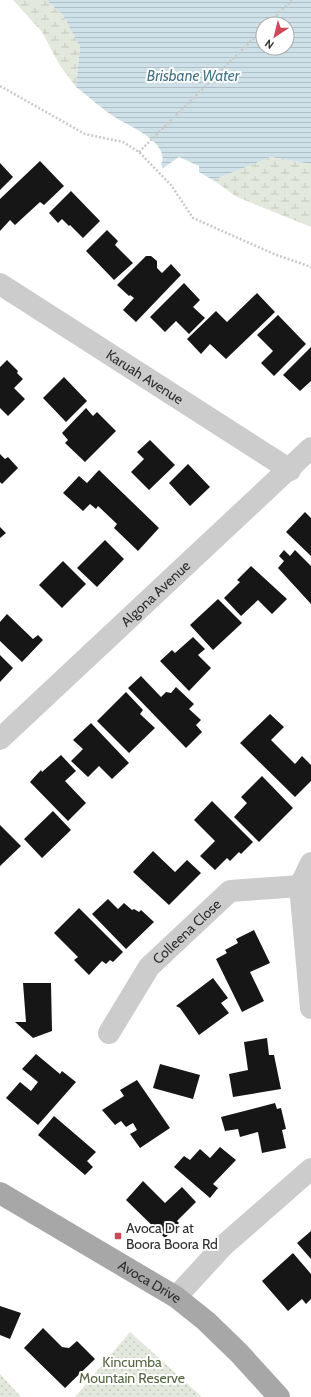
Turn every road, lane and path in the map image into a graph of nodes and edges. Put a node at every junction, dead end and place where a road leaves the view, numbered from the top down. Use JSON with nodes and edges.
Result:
{"nodes":[{"id":1,"x":292,"y":0,"type":"edge"},
{"id":2,"x":276,"y":16,"type":"edge"},
{"id":3,"x":255,"y":37,"type":"edge"},
{"id":4,"x":0,"y":86,"type":"edge"},
{"id":5,"x":139,"y":152,"type":"junction"},
{"id":6,"x":311,"y":267,"type":"edge"},
{"id":7,"x":0,"y":284,"type":"edge"},
{"id":8,"x":311,"y":448,"type":"edge"},
{"id":9,"x":290,"y":470,"type":"junction"},
{"id":10,"x":0,"y":739,"type":"edge"},
{"id":11,"x":311,"y":862,"type":"edge"},
{"id":12,"x":300,"y":886,"type":"junction"},
{"id":13,"x":311,"y":1008,"type":"edge"},
{"id":14,"x":110,"y":1033,"type":"dead end"},
{"id":15,"x":311,"y":1169,"type":"edge"},
{"id":16,"x":0,"y":1193,"type":"edge"},
{"id":17,"x":176,"y":1297,"type":"junction"},
{"id":18,"x":279,"y":1397,"type":"edge"}],
"edges":[{"from":1,"to":2,"type":"path"},
{"from":3,"to":5,"type":"path"},
{"from":4,"to":5,"type":"path"},
{"from":5,"to":6,"type":"path"},
{"from":7,"to":9,"type":"street","name":"Karuah Avenue"},
{"from":8,"to":9,"type":"street","name":"Algona Avenue"},
{"from":9,"to":10,"type":"street","name":"Algona Avenue"},
{"from":11,"to":12,"type":"street"},
{"from":12,"to":13,"type":"street"},
{"from":12,"to":14,"type":"street","name":"Colleena Close"},
{"from":15,"to":17,"type":"street"},
{"from":16,"to":17,"type":"main road","name":"Avoca Drive"},
{"from":17,"to":18,"type":"main road","name":"Avoca Drive"}]}
